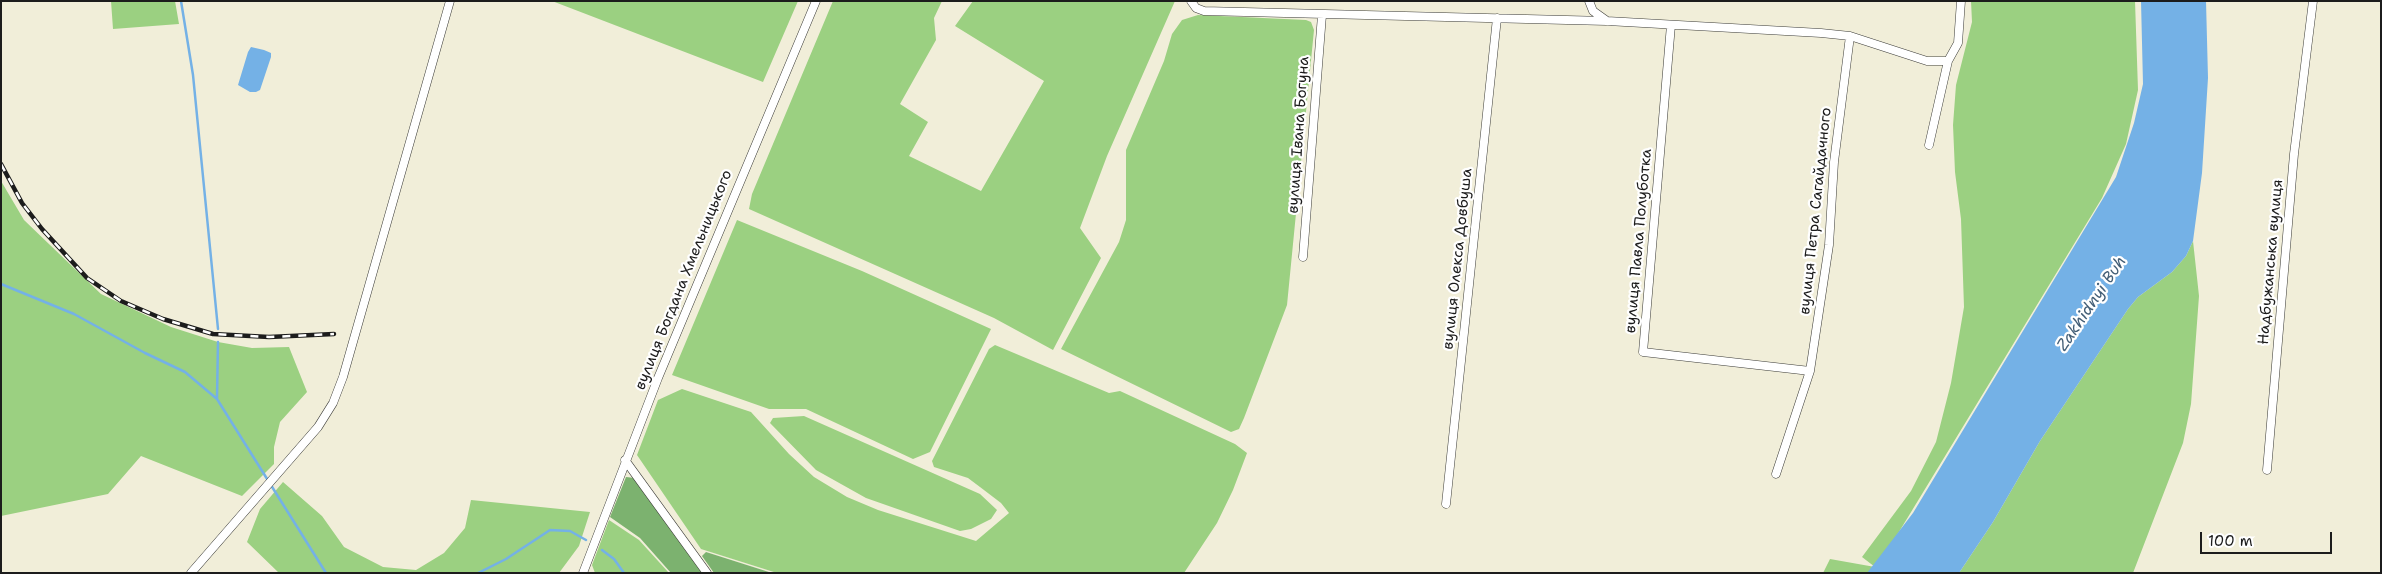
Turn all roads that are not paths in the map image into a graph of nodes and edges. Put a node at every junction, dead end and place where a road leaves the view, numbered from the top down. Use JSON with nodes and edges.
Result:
{"nodes":[{"id":1,"x":450,"y":1,"type":"edge"},
{"id":2,"x":816,"y":1,"type":"edge"},
{"id":3,"x":1589,"y":1,"type":"edge"},
{"id":4,"x":1961,"y":1,"type":"edge"},
{"id":5,"x":2313,"y":1,"type":"edge"},
{"id":6,"x":1192,"y":2,"type":"edge"},
{"id":7,"x":1322,"y":14,"type":"junction"},
{"id":8,"x":1498,"y":18,"type":"junction"},
{"id":9,"x":1608,"y":20,"type":"junction"},
{"id":10,"x":1671,"y":25,"type":"junction"},
{"id":11,"x":1850,"y":36,"type":"junction"},
{"id":12,"x":1948,"y":62,"type":"junction"},
{"id":13,"x":1929,"y":145,"type":"dead end"},
{"id":14,"x":1303,"y":257,"type":"dead end"},
{"id":15,"x":1810,"y":371,"type":"junction"},
{"id":16,"x":625,"y":460,"type":"junction"},
{"id":17,"x":2267,"y":470,"type":"dead end"},
{"id":18,"x":1776,"y":474,"type":"dead end"},
{"id":19,"x":1446,"y":504,"type":"dead end"},
{"id":20,"x":191,"y":573,"type":"edge"},
{"id":21,"x":583,"y":573,"type":"edge"},
{"id":22,"x":707,"y":573,"type":"edge"}],
"edges":[{"from":1,"to":20,"type":"street"},
{"from":2,"to":16,"type":"street","name":"вулиця Богдана Хмельницького"},
{"from":3,"to":9,"type":"street"},
{"from":4,"to":12,"type":"street"},
{"from":5,"to":17,"type":"street","name":"Надбужанська вулиця"},
{"from":6,"to":7,"type":"street"},
{"from":7,"to":8,"type":"street"},
{"from":7,"to":14,"type":"street","name":"вулиця Івана Богуна"},
{"from":8,"to":9,"type":"street"},
{"from":8,"to":19,"type":"street","name":"вулиця Олекса Довбуша"},
{"from":9,"to":10,"type":"street"},
{"from":10,"to":11,"type":"street"},
{"from":10,"to":15,"type":"street","name":"вулиця Павла Полуботка"},
{"from":11,"to":12,"type":"street"},
{"from":11,"to":15,"type":"street","name":"вулиця Петра Сагайдачного"},
{"from":12,"to":13,"type":"street"},
{"from":15,"to":18,"type":"street","name":"вулиця Петра Сагайдачного"},
{"from":16,"to":21,"type":"street","name":"вулиця Богдана Хмельницького"},
{"from":16,"to":22,"type":"street"}]}
